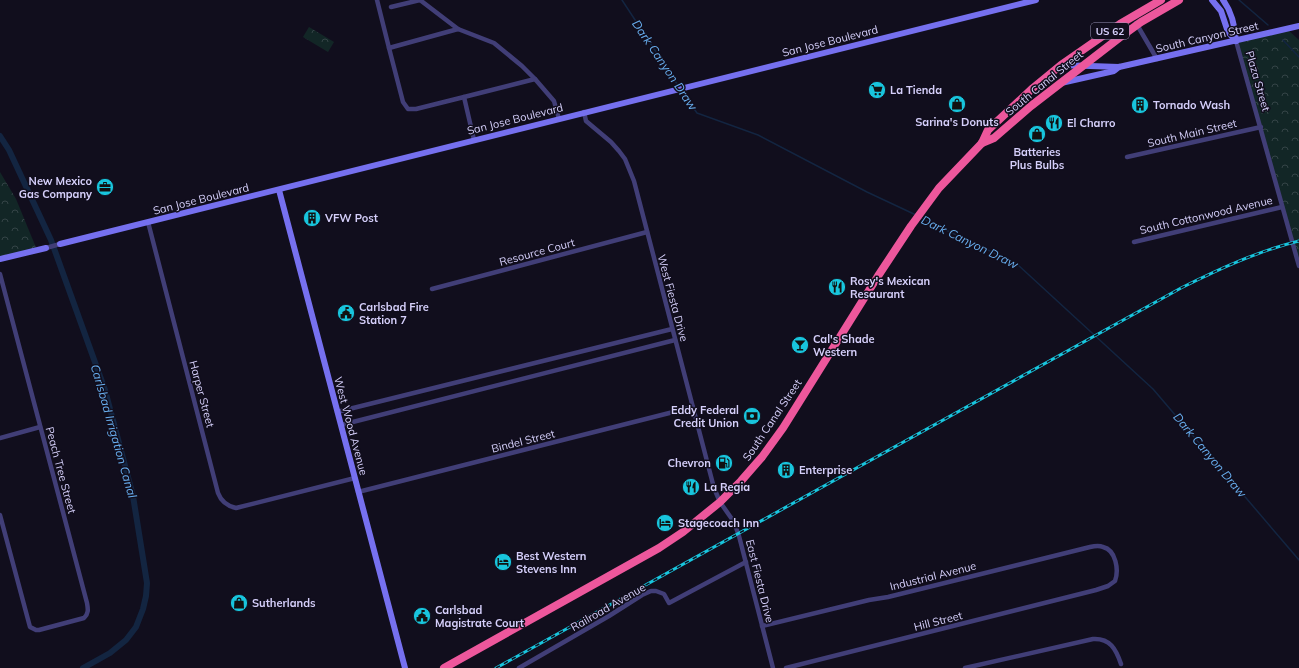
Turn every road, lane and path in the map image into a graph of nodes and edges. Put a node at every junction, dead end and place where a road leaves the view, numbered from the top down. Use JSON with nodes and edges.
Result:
{"nodes":[{"id":1,"x":377,"y":0,"type":"edge"},
{"id":2,"x":420,"y":0,"type":"edge"},
{"id":3,"x":1033,"y":0,"type":"edge"},
{"id":4,"x":1161,"y":0,"type":"edge"},
{"id":5,"x":1179,"y":0,"type":"edge"},
{"id":6,"x":1212,"y":0,"type":"edge"},
{"id":7,"x":1223,"y":0,"type":"edge"},
{"id":8,"x":391,"y":7,"type":"dead end"},
{"id":9,"x":1132,"y":17,"type":"junction"},
{"id":10,"x":1137,"y":25,"type":"junction"},
{"id":11,"x":1299,"y":26,"type":"edge"},
{"id":12,"x":458,"y":29,"type":"junction"},
{"id":13,"x":1236,"y":41,"type":"junction"},
{"id":14,"x":390,"y":48,"type":"junction"},
{"id":15,"x":1157,"y":59,"type":"junction"},
{"id":16,"x":1062,"y":65,"type":"junction"},
{"id":17,"x":1083,"y":65,"type":"junction"},
{"id":18,"x":1120,"y":67,"type":"junction"},
{"id":19,"x":535,"y":79,"type":"junction"},
{"id":20,"x":1060,"y":83,"type":"junction"},
{"id":21,"x":464,"y":97,"type":"junction"},
{"id":22,"x":584,"y":112,"type":"junction"},
{"id":23,"x":559,"y":119,"type":"junction"},
{"id":24,"x":1261,"y":127,"type":"junction"},
{"id":25,"x":474,"y":140,"type":"junction"},
{"id":26,"x":982,"y":143,"type":"junction"},
{"id":27,"x":1127,"y":157,"type":"dead end"},
{"id":28,"x":279,"y":190,"type":"junction"},
{"id":29,"x":1282,"y":206,"type":"junction"},
{"id":30,"x":148,"y":222,"type":"junction"},
{"id":31,"x":647,"y":232,"type":"junction"},
{"id":32,"x":1134,"y":242,"type":"dead end"},
{"id":33,"x":60,"y":244,"type":"joint"},
{"id":34,"x":46,"y":248,"type":"joint"},
{"id":35,"x":1297,"y":251,"type":"edge"},
{"id":36,"x":0,"y":260,"type":"edge"},
{"id":37,"x":1299,"y":266,"type":"edge"},
{"id":38,"x":0,"y":274,"type":"edge"},
{"id":39,"x":432,"y":289,"type":"dead end"},
{"id":40,"x":672,"y":329,"type":"junction"},
{"id":41,"x":675,"y":340,"type":"junction"},
{"id":42,"x":693,"y":408,"type":"junction"},
{"id":43,"x":337,"y":412,"type":"junction"},
{"id":44,"x":341,"y":424,"type":"junction"},
{"id":45,"x":40,"y":427,"type":"junction"},
{"id":46,"x":0,"y":438,"type":"edge"},
{"id":47,"x":355,"y":478,"type":"junction"},
{"id":48,"x":358,"y":492,"type":"junction"},
{"id":49,"x":720,"y":502,"type":"junction"},
{"id":50,"x":0,"y":515,"type":"edge"},
{"id":51,"x":2,"y":528,"type":"edge"},
{"id":52,"x":1107,"y":548,"type":"joint"},
{"id":53,"x":746,"y":562,"type":"junction"},
{"id":54,"x":762,"y":626,"type":"junction"},
{"id":55,"x":1121,"y":664,"type":"dead end"},
{"id":56,"x":405,"y":668,"type":"edge"},
{"id":57,"x":444,"y":668,"type":"edge"},
{"id":58,"x":519,"y":668,"type":"edge"},
{"id":59,"x":773,"y":668,"type":"edge"},
{"id":60,"x":786,"y":668,"type":"edge"},
{"id":61,"x":965,"y":668,"type":"edge"}],
"edges":[{"from":1,"to":14,"type":"street"},
{"from":2,"to":8,"type":"street"},
{"from":2,"to":12,"type":"street"},
{"from":3,"to":22,"type":"street","name":"San Jose Boulevard"},
{"from":4,"to":9,"type":"highway","name":"South Canal Street","number":"US 62"},
{"from":5,"to":10,"type":"highway","name":"South Canal Street","number":"US 62"},
{"from":6,"to":13,"type":"street","name":"Plaza Street"},
{"from":7,"to":13,"type":"street","name":"Plaza Street"},
{"from":9,"to":10,"type":"street"},
{"from":9,"to":16,"type":"highway","name":"South Canal Street","number":"US 62"},
{"from":10,"to":15,"type":"street"},
{"from":10,"to":17,"type":"highway","name":"South Canal Street","number":"US 62"},
{"from":11,"to":13,"type":"street","name":"South Canyon Street"},
{"from":12,"to":14,"type":"street"},
{"from":12,"to":19,"type":"street"},
{"from":13,"to":15,"type":"street","name":"South Canyon Street"},
{"from":13,"to":24,"type":"street","name":"Plaza Street"},
{"from":14,"to":21,"type":"street"},
{"from":15,"to":18,"type":"street","name":"South Canyon Street"},
{"from":16,"to":17,"type":"street","name":"South Canyon Street"},
{"from":16,"to":26,"type":"highway","name":"South Canal Street","number":"US 62"},
{"from":17,"to":18,"type":"street","name":"South Canyon Street"},
{"from":17,"to":20,"type":"highway","name":"South Canal Street","number":"US 62"},
{"from":18,"to":20,"type":"street","name":"South Canyon Street"},
{"from":19,"to":21,"type":"street"},
{"from":19,"to":23,"type":"street"},
{"from":20,"to":26,"type":"highway","name":"South Canal Street","number":"US 62"},
{"from":21,"to":25,"type":"street"},
{"from":22,"to":23,"type":"street","name":"San Jose Boulevard"},
{"from":22,"to":31,"type":"street","name":"West Fiesta Drive"},
{"from":23,"to":25,"type":"street","name":"San Jose Boulevard"},
{"from":24,"to":27,"type":"street","name":"South Main Street"},
{"from":24,"to":29,"type":"street","name":"Plaza Street"},
{"from":25,"to":28,"type":"street","name":"San Jose Boulevard"},
{"from":26,"to":49,"type":"highway","name":"South Canal Street","number":"US 62"},
{"from":28,"to":30,"type":"street","name":"San Jose Boulevard"},
{"from":28,"to":43,"type":"street","name":"West Wood Avenue"},
{"from":29,"to":32,"type":"street","name":"South Cottonwood Avenue"},
{"from":29,"to":35,"type":"street","name":"Plaza Street"},
{"from":30,"to":33,"type":"street","name":"San Jose Boulevard"},
{"from":30,"to":47,"type":"street","name":"Harper Street"},
{"from":31,"to":39,"type":"street","name":"Resource Court"},
{"from":31,"to":40,"type":"street","name":"West Fiesta Drive"},
{"from":33,"to":34,"type":"street","name":"San Jose Boulevard"},
{"from":34,"to":36,"type":"street","name":"San Jose Boulevard"},
{"from":35,"to":37,"type":"street","name":"Plaza Street"},
{"from":38,"to":45,"type":"street","name":"Peach Tree Street"},
{"from":40,"to":41,"type":"street","name":"West Fiesta Drive"},
{"from":40,"to":43,"type":"street"},
{"from":41,"to":42,"type":"street","name":"West Fiesta Drive"},
{"from":41,"to":44,"type":"street"},
{"from":42,"to":48,"type":"street","name":"Bindel Street"},
{"from":42,"to":49,"type":"street","name":"West Fiesta Drive"},
{"from":43,"to":44,"type":"street","name":"West Wood Avenue"},
{"from":44,"to":47,"type":"street","name":"West Wood Avenue"},
{"from":45,"to":46,"type":"street"},
{"from":45,"to":51,"type":"street","name":"Peach Tree Street"},
{"from":47,"to":48,"type":"street","name":"West Wood Avenue"},
{"from":48,"to":56,"type":"street","name":"West Wood Avenue"},
{"from":49,"to":53,"type":"street","name":"East Fiesta Drive"},
{"from":49,"to":57,"type":"highway","name":"South Canal Street","number":"US 62"},
{"from":50,"to":51,"type":"street"},
{"from":52,"to":54,"type":"street","name":"Industrial Avenue"},
{"from":52,"to":60,"type":"street","name":"Hill Street"},
{"from":53,"to":54,"type":"street","name":"East Fiesta Drive"},
{"from":53,"to":58,"type":"street","name":"Railroad Avenue"},
{"from":54,"to":59,"type":"street","name":"East Fiesta Drive"},
{"from":55,"to":61,"type":"street"}]}
